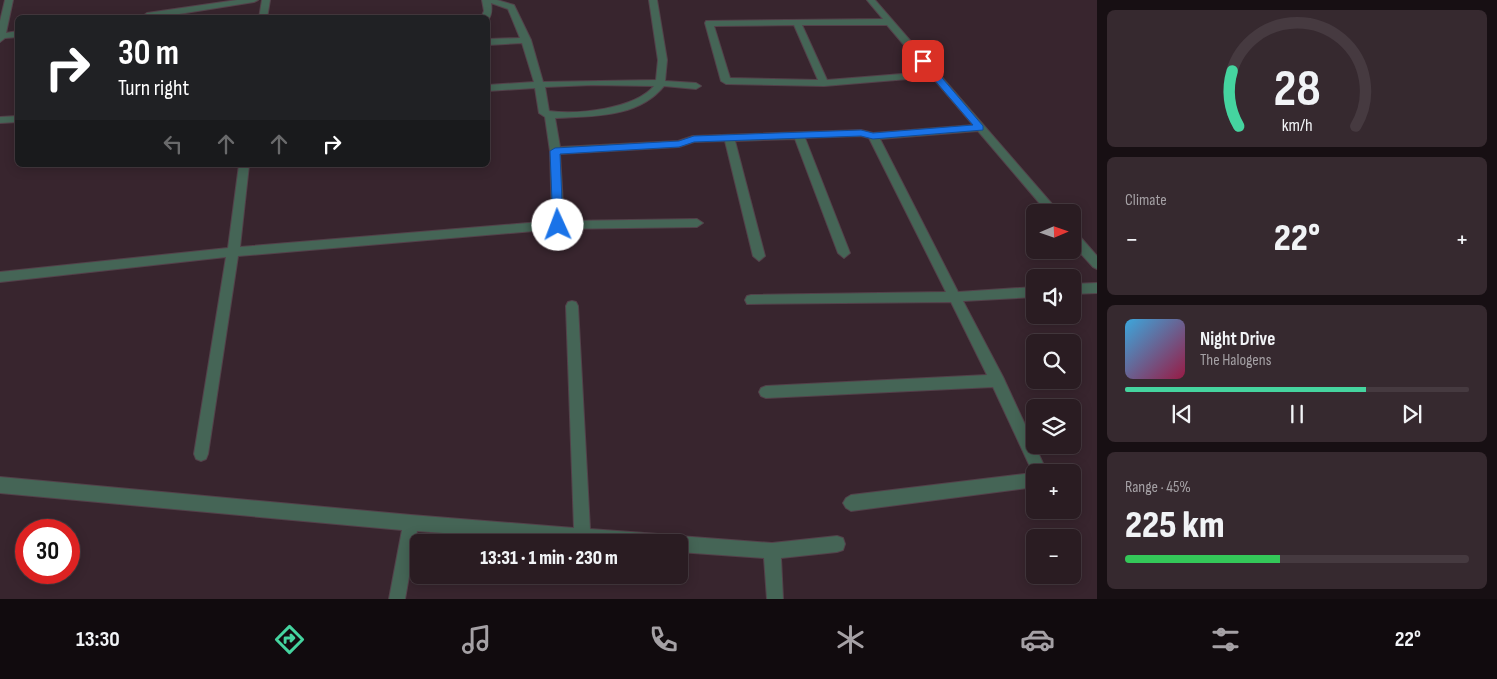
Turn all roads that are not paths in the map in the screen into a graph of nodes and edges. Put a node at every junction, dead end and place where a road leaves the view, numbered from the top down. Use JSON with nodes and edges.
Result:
{"nodes":[{"id":1,"x":9,"y":0,"type":"edge"},
{"id":2,"x":254,"y":0,"type":"edge"},
{"id":3,"x":266,"y":0,"type":"edge"},
{"id":4,"x":487,"y":0,"type":"edge"},
{"id":5,"x":653,"y":0,"type":"edge"},
{"id":6,"x":871,"y":0,"type":"edge"},
{"id":7,"x":154,"y":15,"type":"edge"},
{"id":8,"x":264,"y":15,"type":"edge"},
{"id":9,"x":486,"y":15,"type":"edge"},
{"id":10,"x":890,"y":22,"type":"junction"},
{"id":11,"x":797,"y":23,"type":"junction"},
{"id":12,"x":15,"y":34,"type":"edge"},
{"id":13,"x":0,"y":37,"type":"edge"},
{"id":14,"x":527,"y":40,"type":"junction"},
{"id":15,"x":490,"y":42,"type":"edge"},
{"id":16,"x":934,"y":74,"type":"junction"},
{"id":17,"x":660,"y":82,"type":"junction"},
{"id":18,"x":824,"y":83,"type":"junction"},
{"id":19,"x":541,"y":84,"type":"junction"},
{"id":20,"x":696,"y":86,"type":"dead end"},
{"id":21,"x":490,"y":88,"type":"edge"},
{"id":22,"x":550,"y":115,"type":"junction"},
{"id":23,"x":15,"y":119,"type":"edge"},
{"id":24,"x":0,"y":120,"type":"edge"},
{"id":25,"x":980,"y":128,"type":"junction"},
{"id":26,"x":798,"y":136,"type":"junction"},
{"id":27,"x":873,"y":136,"type":"junction"},
{"id":28,"x":728,"y":138,"type":"junction"},
{"id":29,"x":555,"y":151,"type":"junction"},
{"id":30,"x":244,"y":167,"type":"edge"},
{"id":31,"x":1046,"y":204,"type":"edge"},
{"id":32,"x":697,"y":223,"type":"dead end"},
{"id":33,"x":558,"y":225,"type":"junction"},
{"id":34,"x":1081,"y":245,"type":"edge"},
{"id":35,"x":234,"y":252,"type":"junction"},
{"id":36,"x":844,"y":253,"type":"dead end"},
{"id":37,"x":759,"y":256,"type":"dead end"},
{"id":38,"x":1097,"y":264,"type":"edge"},
{"id":39,"x":0,"y":277,"type":"edge"},
{"id":40,"x":1097,"y":288,"type":"edge"},
{"id":41,"x":1081,"y":289,"type":"edge"},
{"id":42,"x":1026,"y":293,"type":"edge"},
{"id":43,"x":953,"y":297,"type":"junction"},
{"id":44,"x":752,"y":300,"type":"dead end"},
{"id":45,"x":572,"y":306,"type":"dead end"},
{"id":46,"x":998,"y":381,"type":"junction"},
{"id":47,"x":766,"y":392,"type":"dead end"},
{"id":48,"x":201,"y":454,"type":"dead end"},
{"id":49,"x":1036,"y":464,"type":"edge"},
{"id":50,"x":1026,"y":481,"type":"edge"},
{"id":51,"x":0,"y":485,"type":"edge"},
{"id":52,"x":851,"y":503,"type":"dead end"},
{"id":53,"x":411,"y":523,"type":"junction"},
{"id":54,"x":556,"y":534,"type":"edge"},
{"id":55,"x":582,"y":534,"type":"edge"},
{"id":56,"x":837,"y":544,"type":"dead end"},
{"id":57,"x":688,"y":545,"type":"edge"},
{"id":58,"x":772,"y":551,"type":"junction"},
{"id":59,"x":397,"y":599,"type":"edge"},
{"id":60,"x":775,"y":599,"type":"edge"}],
"edges":[{"from":1,"to":13,"type":"street"},
{"from":2,"to":7,"type":"street"},
{"from":3,"to":8,"type":"street"},
{"from":4,"to":9,"type":"street"},
{"from":4,"to":14,"type":"street"},
{"from":5,"to":17,"type":"street"},
{"from":6,"to":10,"type":"street"},
{"from":10,"to":11,"type":"street"},
{"from":10,"to":16,"type":"street"},
{"from":11,"to":18,"type":"street"},
{"from":11,"to":18,"type":"street"},
{"from":12,"to":13,"type":"street"},
{"from":14,"to":15,"type":"street"},
{"from":14,"to":19,"type":"street"},
{"from":16,"to":18,"type":"street"},
{"from":16,"to":25,"type":"street"},
{"from":17,"to":19,"type":"street"},
{"from":17,"to":20,"type":"street"},
{"from":17,"to":22,"type":"street"},
{"from":19,"to":21,"type":"street"},
{"from":19,"to":22,"type":"street"},
{"from":22,"to":29,"type":"street"},
{"from":23,"to":24,"type":"street"},
{"from":25,"to":27,"type":"street"},
{"from":25,"to":31,"type":"street"},
{"from":26,"to":27,"type":"street"},
{"from":26,"to":28,"type":"street"},
{"from":26,"to":36,"type":"street"},
{"from":27,"to":43,"type":"street"},
{"from":28,"to":29,"type":"street"},
{"from":28,"to":37,"type":"street"},
{"from":29,"to":33,"type":"street"},
{"from":30,"to":35,"type":"street"},
{"from":32,"to":33,"type":"street"},
{"from":33,"to":35,"type":"street"},
{"from":34,"to":38,"type":"street"},
{"from":35,"to":39,"type":"street"},
{"from":35,"to":48,"type":"street"},
{"from":40,"to":41,"type":"street"},
{"from":42,"to":43,"type":"street"},
{"from":43,"to":44,"type":"street"},
{"from":43,"to":46,"type":"street"},
{"from":45,"to":55,"type":"street"},
{"from":46,"to":47,"type":"street"},
{"from":46,"to":49,"type":"street"},
{"from":50,"to":52,"type":"street"},
{"from":51,"to":53,"type":"street"},
{"from":53,"to":54,"type":"street"},
{"from":53,"to":59,"type":"street"},
{"from":56,"to":58,"type":"street"},
{"from":57,"to":58,"type":"street"},
{"from":58,"to":60,"type":"street"}]}
